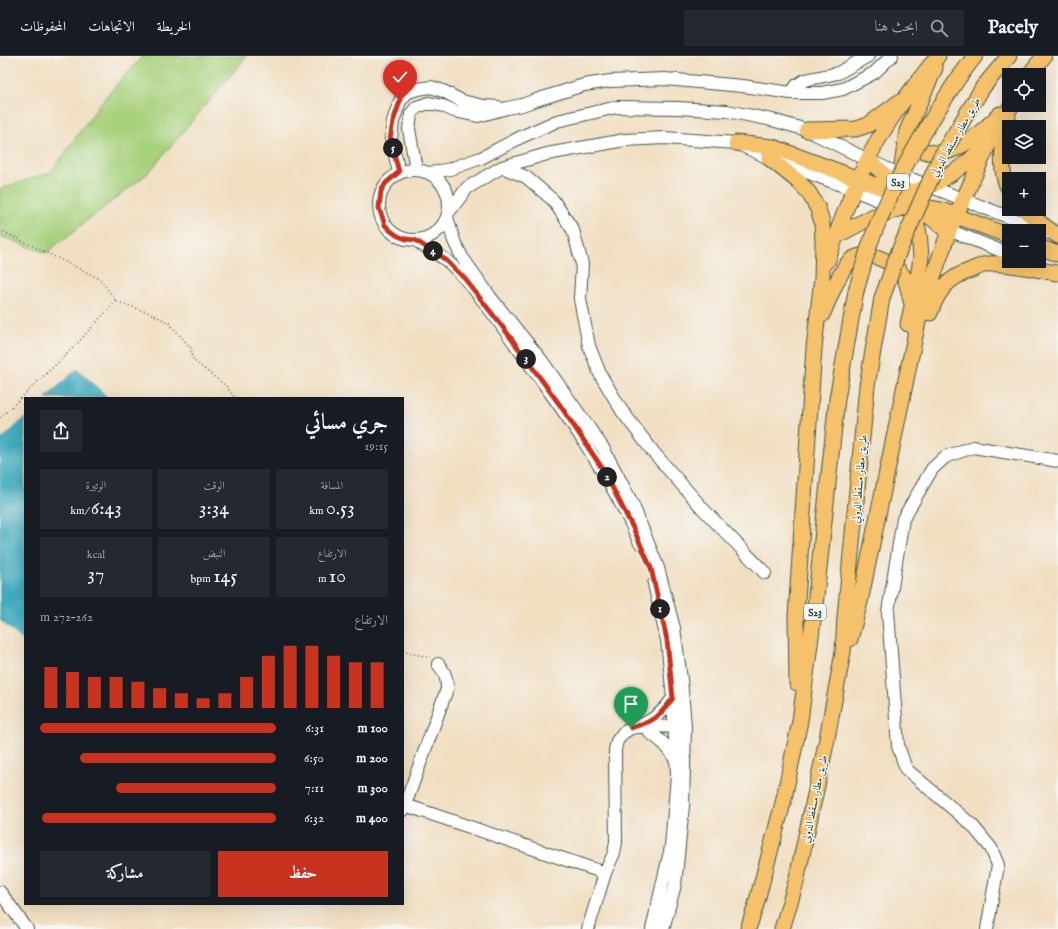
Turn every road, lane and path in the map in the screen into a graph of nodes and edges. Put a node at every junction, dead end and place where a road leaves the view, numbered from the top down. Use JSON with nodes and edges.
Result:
{"nodes":[{"id":1,"x":868,"y":56,"type":"edge"},
{"id":2,"x":892,"y":56,"type":"edge"},
{"id":3,"x":939,"y":56,"type":"edge"},
{"id":4,"x":976,"y":56,"type":"edge"},
{"id":5,"x":1009,"y":56,"type":"edge"},
{"id":6,"x":1044,"y":56,"type":"edge"},
{"id":7,"x":1035,"y":68,"type":"edge"},
{"id":8,"x":791,"y":93,"type":"junction"},
{"id":9,"x":905,"y":99,"type":"junction"},
{"id":10,"x":507,"y":108,"type":"junction"},
{"id":11,"x":1004,"y":112,"type":"edge"},
{"id":12,"x":1007,"y":112,"type":"edge"},
{"id":13,"x":1009,"y":112,"type":"edge"},
{"id":14,"x":807,"y":130,"type":"junction"},
{"id":15,"x":907,"y":131,"type":"junction"},
{"id":16,"x":990,"y":141,"type":"junction"},
{"id":17,"x":736,"y":143,"type":"junction"},
{"id":18,"x":769,"y":158,"type":"junction"},
{"id":19,"x":868,"y":160,"type":"junction"},
{"id":20,"x":502,"y":167,"type":"junction"},
{"id":21,"x":416,"y":169,"type":"junction"},
{"id":22,"x":399,"y":172,"type":"junction"},
{"id":23,"x":1003,"y":172,"type":"edge"},
{"id":24,"x":430,"y":173,"type":"junction"},
{"id":25,"x":900,"y":175,"type":"junction"},
{"id":26,"x":857,"y":185,"type":"junction"},
{"id":27,"x":930,"y":187,"type":"junction"},
{"id":28,"x":963,"y":200,"type":"junction"},
{"id":29,"x":909,"y":204,"type":"junction"},
{"id":30,"x":448,"y":215,"type":"junction"},
{"id":31,"x":956,"y":216,"type":"junction"},
{"id":32,"x":1032,"y":216,"type":"edge"},
{"id":33,"x":0,"y":230,"type":"edge"},
{"id":34,"x":949,"y":231,"type":"junction"},
{"id":35,"x":1002,"y":233,"type":"edge"},
{"id":36,"x":836,"y":236,"type":"junction"},
{"id":37,"x":1058,"y":236,"type":"edge"},
{"id":38,"x":415,"y":240,"type":"junction"},
{"id":39,"x":1046,"y":250,"type":"edge"},
{"id":40,"x":1002,"y":251,"type":"edge"},
{"id":41,"x":1058,"y":254,"type":"edge"},
{"id":42,"x":1044,"y":268,"type":"edge"},
{"id":43,"x":1057,"y":273,"type":"edge"},
{"id":44,"x":822,"y":278,"type":"junction"},
{"id":45,"x":116,"y":301,"type":"junction"},
{"id":46,"x":912,"y":306,"type":"junction"},
{"id":47,"x":817,"y":325,"type":"junction"},
{"id":48,"x":908,"y":367,"type":"junction"},
{"id":49,"x":234,"y":397,"type":"edge"},
{"id":50,"x":0,"y":418,"type":"edge"},
{"id":51,"x":1058,"y":461,"type":"edge"},
{"id":52,"x":875,"y":528,"type":"junction"},
{"id":53,"x":765,"y":573,"type":"dead end"},
{"id":54,"x":404,"y":651,"type":"edge"},
{"id":55,"x":843,"y":652,"type":"junction"},
{"id":56,"x":438,"y":664,"type":"joint"},
{"id":57,"x":673,"y":698,"type":"junction"},
{"id":58,"x":800,"y":721,"type":"junction"},
{"id":59,"x":637,"y":727,"type":"junction"},
{"id":60,"x":680,"y":730,"type":"junction"},
{"id":61,"x":650,"y":733,"type":"junction"},
{"id":62,"x":677,"y":764,"type":"junction"},
{"id":63,"x":616,"y":777,"type":"junction"},
{"id":64,"x":404,"y":807,"type":"edge"},
{"id":65,"x":605,"y":873,"type":"junction"},
{"id":66,"x":0,"y":892,"type":"edge"},
{"id":67,"x":27,"y":929,"type":"edge"},
{"id":68,"x":588,"y":929,"type":"edge"},
{"id":69,"x":652,"y":929,"type":"edge"},
{"id":70,"x":663,"y":929,"type":"edge"},
{"id":71,"x":748,"y":929,"type":"edge"},
{"id":72,"x":782,"y":929,"type":"edge"},
{"id":73,"x":987,"y":929,"type":"edge"}],
"edges":[{"from":1,"to":8,"type":"street"},
{"from":2,"to":8,"type":"street"},
{"from":3,"to":9,"type":"main road"},
{"from":3,"to":15,"type":"main road"},
{"from":4,"to":58,"type":"main road","number":"S23","bridge":true},
{"from":5,"to":55,"type":"main road","name":"طريق مطار مسقط الدولي","number":"S23","bridge":true},
{"from":6,"to":7,"type":"main road"},
{"from":8,"to":10,"type":"street"},
{"from":9,"to":14,"type":"main road"},
{"from":9,"to":19,"type":"main road"},
{"from":10,"to":21,"type":"street"},
{"from":10,"to":22,"type":"street"},
{"from":11,"to":15,"type":"main road"},
{"from":12,"to":16,"type":"main road"},
{"from":13,"to":23,"type":"main road"},
{"from":14,"to":19,"type":"street"},
{"from":14,"to":24,"type":"street"},
{"from":15,"to":25,"type":"main road"},
{"from":16,"to":27,"type":"main road"},
{"from":16,"to":28,"type":"main road"},
{"from":17,"to":18,"type":"street"},
{"from":17,"to":20,"type":"street"},
{"from":17,"to":26,"type":"main road"},
{"from":18,"to":26,"type":"street"},
{"from":18,"to":44,"type":"main road"},
{"from":19,"to":25,"type":"street"},
{"from":19,"to":26,"type":"main road"},
{"from":19,"to":29,"type":"main road"},
{"from":20,"to":30,"type":"street"},
{"from":20,"to":53,"type":"street"},
{"from":21,"to":22,"type":"street"},
{"from":21,"to":24,"type":"street"},
{"from":22,"to":38,"type":"street"},
{"from":24,"to":30,"type":"street"},
{"from":25,"to":27,"type":"street"},
{"from":25,"to":29,"type":"main road"},
{"from":26,"to":29,"type":"main road"},
{"from":26,"to":36,"type":"main road"},
{"from":27,"to":28,"type":"street"},
{"from":27,"to":29,"type":"main road"},
{"from":28,"to":31,"type":"main road"},
{"from":28,"to":37,"type":"street"},
{"from":29,"to":31,"type":"main road"},
{"from":29,"to":34,"type":"main road"},
{"from":29,"to":36,"type":"main road"},
{"from":29,"to":46,"type":"main road"},
{"from":30,"to":38,"type":"street"},
{"from":30,"to":60,"type":"street"},
{"from":31,"to":34,"type":"main road"},
{"from":31,"to":35,"type":"main road"},
{"from":32,"to":37,"type":"main road"},
{"from":33,"to":45,"type":"path"},
{"from":34,"to":40,"type":"street"},
{"from":34,"to":48,"type":"main road"},
{"from":36,"to":44,"type":"main road"},
{"from":38,"to":57,"type":"street"},
{"from":39,"to":41,"type":"main road"},
{"from":42,"to":43,"type":"street"},
{"from":43,"to":48,"type":"main road"},
{"from":44,"to":47,"type":"main road"},
{"from":45,"to":49,"type":"path"},
{"from":45,"to":50,"type":"path"},
{"from":46,"to":47,"type":"main road"},
{"from":46,"to":52,"type":"main road"},
{"from":47,"to":58,"type":"main road"},
{"from":48,"to":52,"type":"main road"},
{"from":51,"to":73,"type":"street"},
{"from":52,"to":55,"type":"main road"},
{"from":54,"to":56,"type":"path"},
{"from":55,"to":72,"type":"main road","name":"طريق مطار مسقط الدولي","number":"S23"},
{"from":56,"to":64,"type":"street"},
{"from":57,"to":59,"type":"street"},
{"from":57,"to":60,"type":"street"},
{"from":58,"to":71,"type":"main road","number":"S23"},
{"from":59,"to":60,"type":"street"},
{"from":59,"to":63,"type":"street"},
{"from":60,"to":61,"type":"street"},
{"from":60,"to":62,"type":"street"},
{"from":60,"to":70,"type":"street"},
{"from":61,"to":62,"type":"street"},
{"from":61,"to":63,"type":"street"},
{"from":62,"to":69,"type":"street"},
{"from":63,"to":65,"type":"street"},
{"from":64,"to":65,"type":"street"},
{"from":65,"to":68,"type":"street"},
{"from":66,"to":67,"type":"street"}]}
